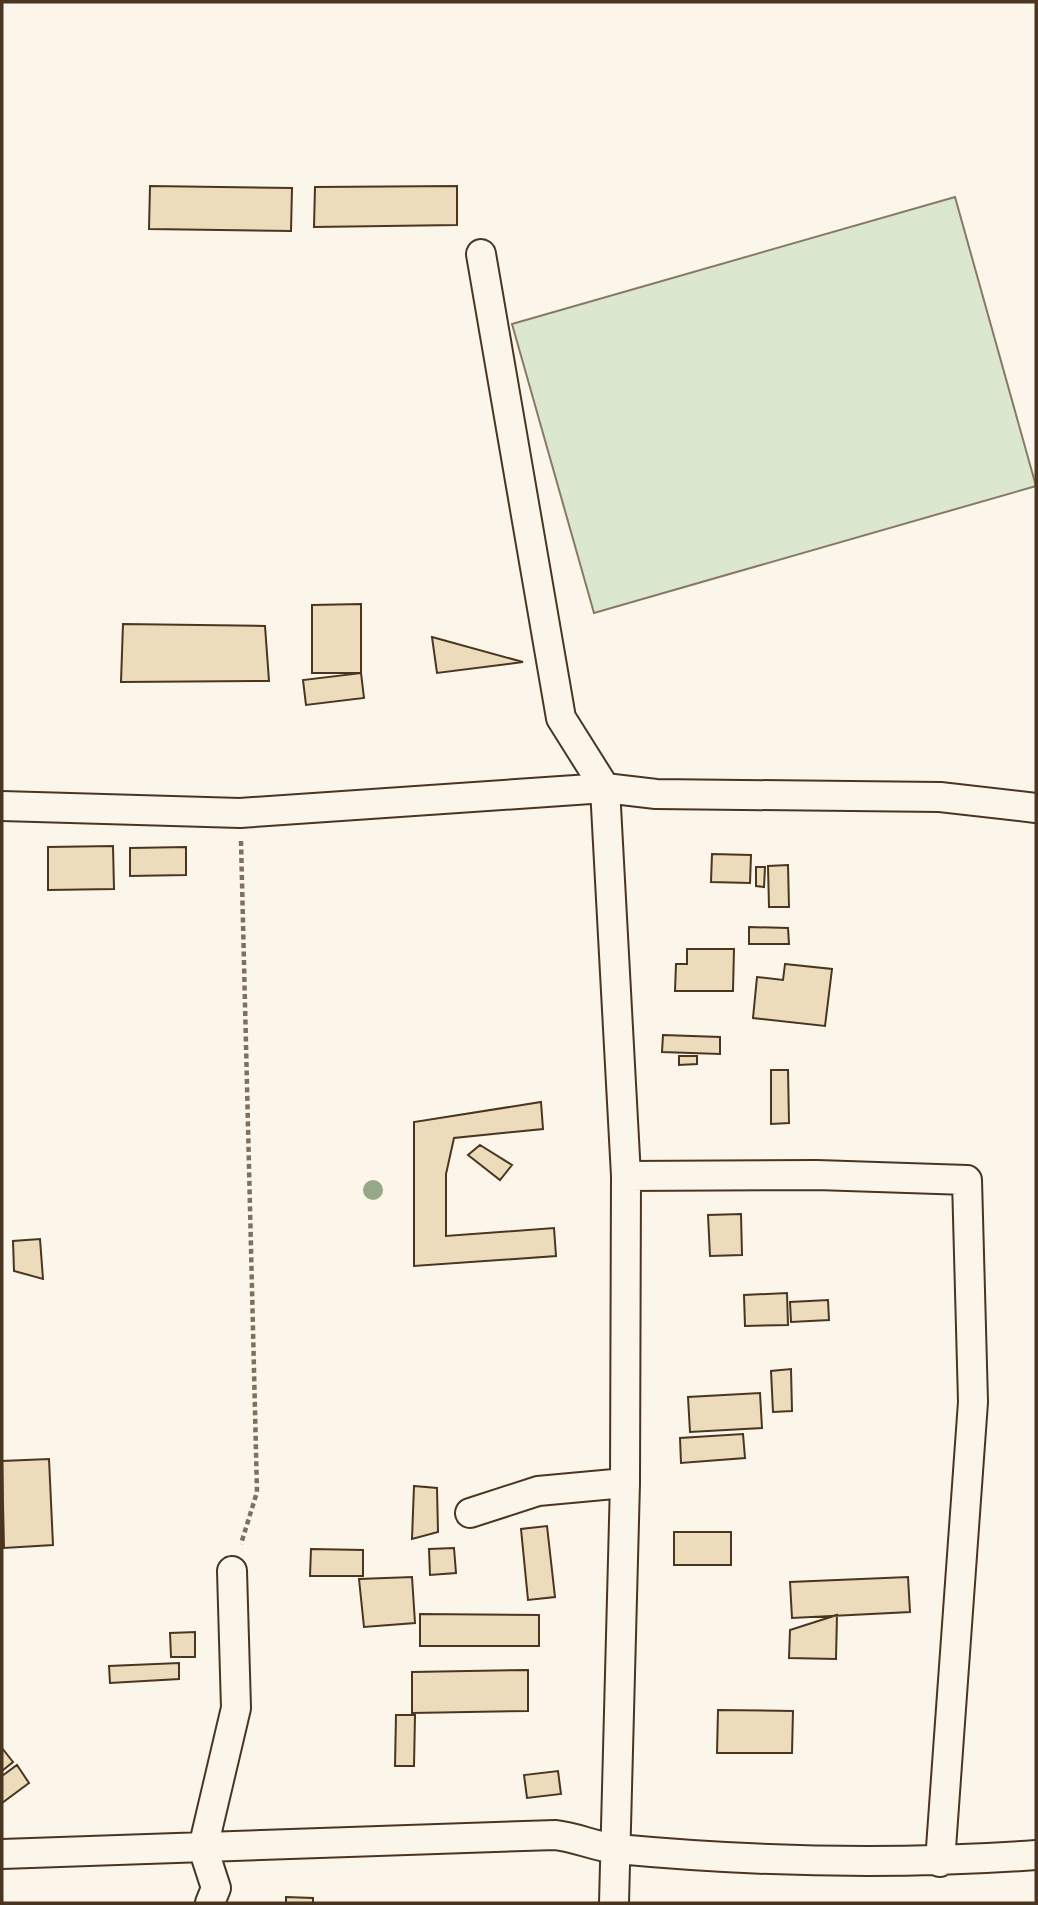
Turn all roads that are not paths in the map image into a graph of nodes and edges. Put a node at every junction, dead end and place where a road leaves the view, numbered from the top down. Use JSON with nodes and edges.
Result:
{"nodes":[{"id":1,"x":481,"y":254,"type":"dead end"},
{"id":2,"x":604,"y":788,"type":"junction"},
{"id":3,"x":2,"y":806,"type":"edge"},
{"id":4,"x":1036,"y":808,"type":"edge"},
{"id":5,"x":626,"y":1176,"type":"junction"},
{"id":6,"x":625,"y":1483,"type":"junction"},
{"id":7,"x":470,"y":1513,"type":"dead end"},
{"id":8,"x":232,"y":1571,"type":"road end"},
{"id":9,"x":203,"y":1848,"type":"junction"},
{"id":10,"x":613,"y":1848,"type":"junction"},
{"id":11,"x":2,"y":1854,"type":"edge"},
{"id":12,"x":1036,"y":1855,"type":"edge"},
{"id":13,"x":940,"y":1862,"type":"junction"},
{"id":14,"x":210,"y":1903,"type":"edge"},
{"id":15,"x":614,"y":1903,"type":"edge"}],
"edges":[{"from":1,"to":2,"type":"street"},
{"from":2,"to":3,"type":"street"},
{"from":2,"to":4,"type":"street"},
{"from":2,"to":5,"type":"street"},
{"from":5,"to":6,"type":"street"},
{"from":5,"to":13,"type":"street"},
{"from":6,"to":7,"type":"street"},
{"from":6,"to":10,"type":"street"},
{"from":8,"to":9,"type":"street"},
{"from":9,"to":10,"type":"street"},
{"from":9,"to":11,"type":"street"},
{"from":9,"to":14,"type":"street"},
{"from":10,"to":13,"type":"street"},
{"from":10,"to":15,"type":"street"},
{"from":12,"to":13,"type":"street"}]}
